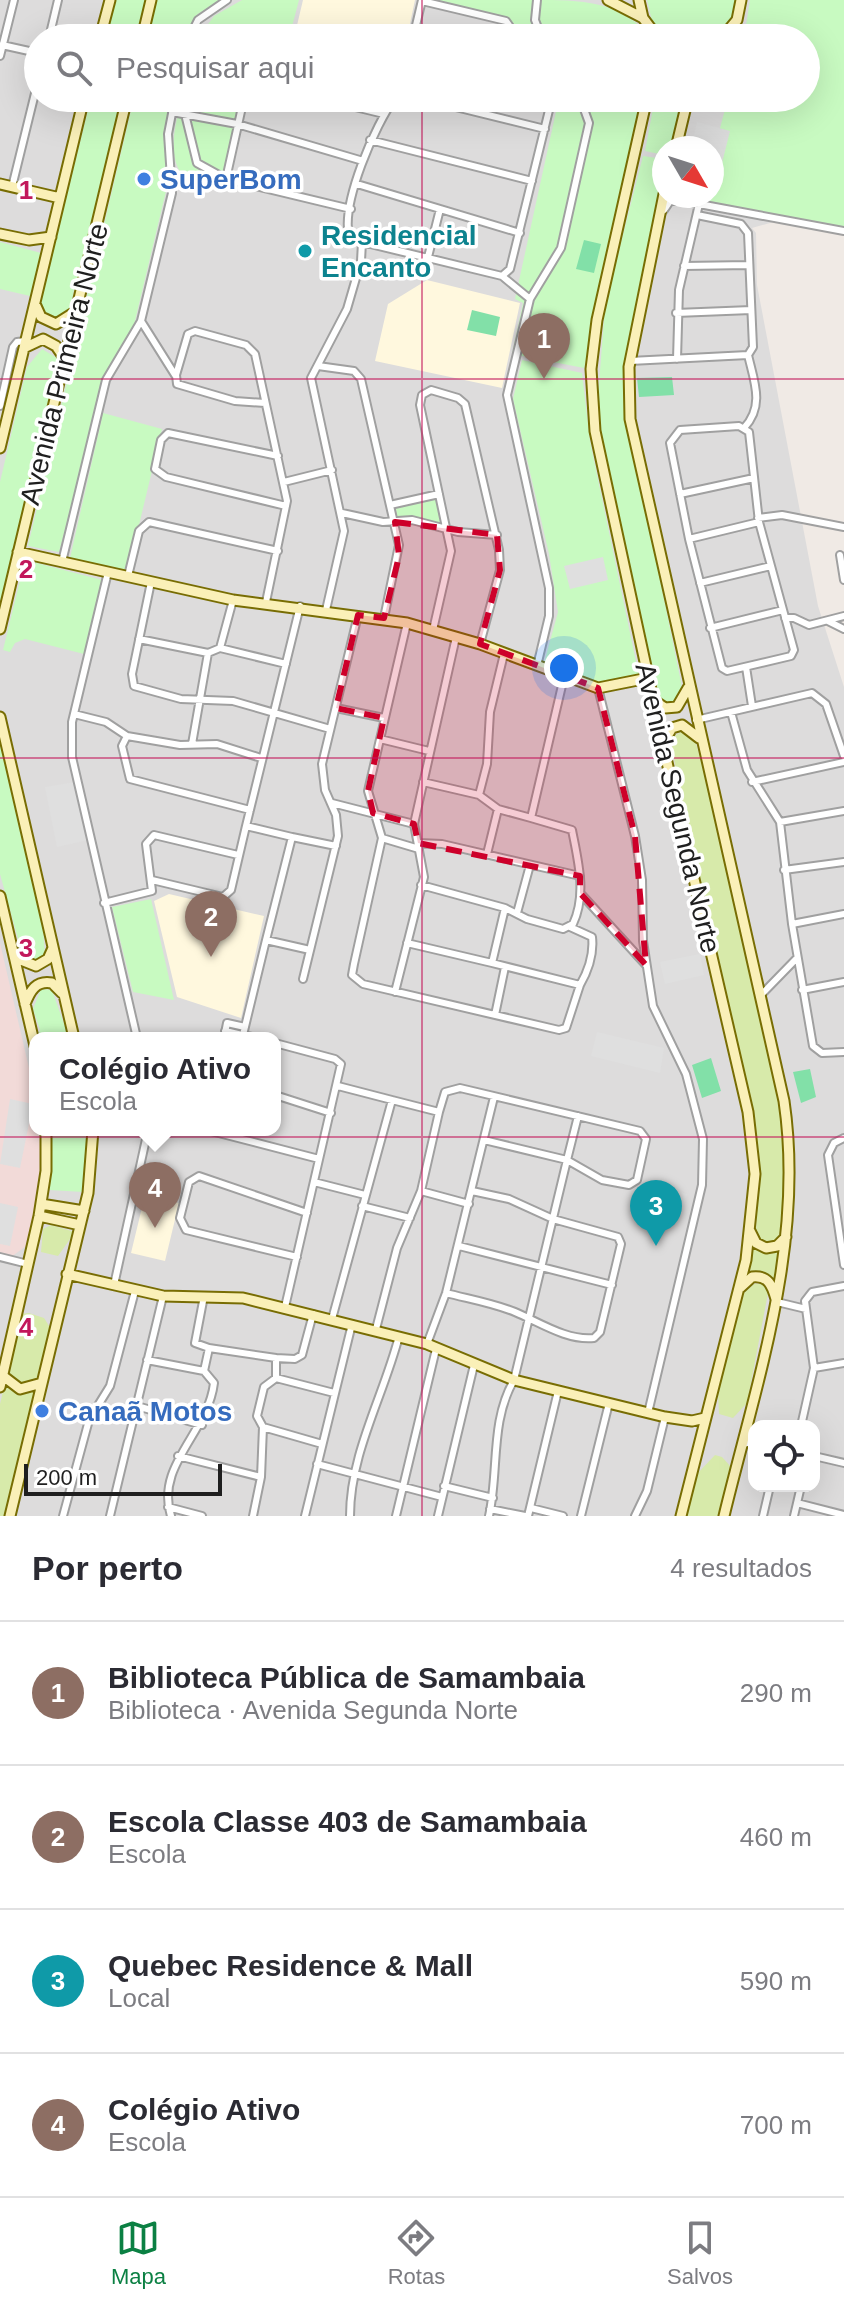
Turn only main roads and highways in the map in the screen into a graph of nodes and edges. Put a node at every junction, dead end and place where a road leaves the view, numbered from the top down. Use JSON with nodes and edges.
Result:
{"nodes":[{"id":1,"x":110,"y":0,"type":"edge"},
{"id":2,"x":151,"y":0,"type":"edge"},
{"id":3,"x":608,"y":0,"type":"edge"},
{"id":4,"x":639,"y":0,"type":"edge"},
{"id":5,"x":741,"y":0,"type":"edge"},
{"id":6,"x":643,"y":18,"type":"junction"},
{"id":7,"x":104,"y":24,"type":"edge"},
{"id":8,"x":145,"y":24,"type":"edge"},
{"id":9,"x":647,"y":24,"type":"edge"},
{"id":10,"x":734,"y":24,"type":"edge"},
{"id":11,"x":81,"y":112,"type":"edge"},
{"id":12,"x":124,"y":112,"type":"edge"},
{"id":13,"x":644,"y":112,"type":"edge"},
{"id":14,"x":685,"y":112,"type":"edge"},
{"id":15,"x":679,"y":136,"type":"edge"},
{"id":16,"x":0,"y":184,"type":"edge"},
{"id":17,"x":60,"y":198,"type":"junction"},
{"id":18,"x":661,"y":208,"type":"edge"},
{"id":19,"x":0,"y":234,"type":"edge"},
{"id":20,"x":51,"y":237,"type":"junction"},
{"id":21,"x":29,"y":240,"type":"junction"},
{"id":22,"x":47,"y":252,"type":"junction"},
{"id":23,"x":35,"y":302,"type":"junction"},
{"id":24,"x":76,"y":311,"type":"junction"},
{"id":25,"x":25,"y":344,"type":"junction"},
{"id":26,"x":65,"y":359,"type":"junction"},
{"id":27,"x":0,"y":448,"type":"edge"},
{"id":28,"x":18,"y":552,"type":"junction"},
{"id":29,"x":0,"y":629,"type":"edge"},
{"id":30,"x":648,"y":678,"type":"junction"},
{"id":31,"x":689,"y":684,"type":"junction"},
{"id":32,"x":653,"y":700,"type":"junction"},
{"id":33,"x":0,"y":717,"type":"edge"},
{"id":34,"x":701,"y":741,"type":"junction"},
{"id":35,"x":663,"y":745,"type":"junction"},
{"id":36,"x":1,"y":901,"type":"edge"},
{"id":37,"x":53,"y":947,"type":"junction"},
{"id":38,"x":16,"y":958,"type":"junction"},
{"id":39,"x":64,"y":996,"type":"junction"},
{"id":40,"x":25,"y":1005,"type":"junction"},
{"id":41,"x":32,"y":1032,"type":"edge"},
{"id":42,"x":73,"y":1032,"type":"edge"},
{"id":43,"x":46,"y":1136,"type":"edge"},
{"id":44,"x":93,"y":1136,"type":"edge"},
{"id":45,"x":41,"y":1204,"type":"junction"},
{"id":46,"x":84,"y":1211,"type":"junction"},
{"id":47,"x":39,"y":1216,"type":"junction"},
{"id":48,"x":80,"y":1225,"type":"junction"},
{"id":49,"x":750,"y":1231,"type":"junction"},
{"id":50,"x":788,"y":1235,"type":"junction"},
{"id":51,"x":67,"y":1274,"type":"junction"},
{"id":52,"x":739,"y":1289,"type":"junction"},
{"id":53,"x":777,"y":1302,"type":"junction"},
{"id":54,"x":1,"y":1382,"type":"edge"},
{"id":55,"x":42,"y":1383,"type":"junction"},
{"id":56,"x":705,"y":1418,"type":"junction"},
{"id":57,"x":692,"y":1421,"type":"junction"},
{"id":58,"x":702,"y":1429,"type":"junction"},
{"id":59,"x":10,"y":1516,"type":"edge"},
{"id":60,"x":681,"y":1516,"type":"edge"},
{"id":61,"x":724,"y":1516,"type":"edge"}],
"edges":[{"from":1,"to":7,"type":"main road"},
{"from":2,"to":8,"type":"main road"},
{"from":3,"to":6,"type":"main road"},
{"from":4,"to":6,"type":"main road"},
{"from":5,"to":10,"type":"main road"},
{"from":6,"to":9,"type":"main road"},
{"from":11,"to":17,"type":"main road","name":"Avenida Primeira Norte"},
{"from":12,"to":24,"type":"main road","name":"Avenida Primeira Norte"},
{"from":13,"to":30,"type":"main road","name":"Avenida Segunda Norte"},
{"from":14,"to":15,"type":"main road"},
{"from":16,"to":17,"type":"main road"},
{"from":17,"to":20,"type":"main road","name":"Avenida Primeira Norte"},
{"from":18,"to":31,"type":"main road","name":"Avenida Segunda Norte"},
{"from":19,"to":21,"type":"main road"},
{"from":20,"to":21,"type":"main road"},
{"from":20,"to":22,"type":"main road","name":"Avenida Primeira Norte"},
{"from":21,"to":22,"type":"main road"},
{"from":22,"to":23,"type":"main road","name":"Avenida Primeira Norte"},
{"from":23,"to":24,"type":"main road"},
{"from":23,"to":25,"type":"main road","name":"Avenida Primeira Norte"},
{"from":24,"to":26,"type":"main road","name":"Avenida Primeira Norte"},
{"from":25,"to":26,"type":"main road"},
{"from":25,"to":27,"type":"main road","name":"Avenida Primeira Norte"},
{"from":26,"to":28,"type":"main road","name":"Avenida Primeira Norte"},
{"from":28,"to":29,"type":"main road","name":"Avenida Primeira Norte"},
{"from":28,"to":30,"type":"main road"},
{"from":30,"to":32,"type":"main road","name":"Avenida Segunda Norte"},
{"from":31,"to":32,"type":"main road"},
{"from":31,"to":34,"type":"main road","name":"Avenida Segunda Norte"},
{"from":32,"to":35,"type":"main road","name":"Avenida Segunda Norte"},
{"from":33,"to":37,"type":"main road"},
{"from":34,"to":35,"type":"main road"},
{"from":34,"to":50,"type":"main road","name":"Avenida Segunda Norte"},
{"from":35,"to":49,"type":"main road","name":"Avenida Segunda Norte"},
{"from":36,"to":38,"type":"main road"},
{"from":37,"to":38,"type":"main road"},
{"from":37,"to":39,"type":"main road"},
{"from":38,"to":40,"type":"main road"},
{"from":39,"to":40,"type":"main road"},
{"from":39,"to":42,"type":"main road"},
{"from":40,"to":41,"type":"main road"},
{"from":43,"to":45,"type":"main road"},
{"from":44,"to":46,"type":"main road"},
{"from":45,"to":46,"type":"main road"},
{"from":45,"to":47,"type":"main road"},
{"from":46,"to":48,"type":"main road"},
{"from":47,"to":48,"type":"main road"},
{"from":47,"to":54,"type":"main road"},
{"from":48,"to":51,"type":"main road"},
{"from":49,"to":50,"type":"main road"},
{"from":49,"to":52,"type":"main road","name":"Avenida Segunda Norte"},
{"from":50,"to":53,"type":"main road","name":"Avenida Segunda Norte"},
{"from":51,"to":55,"type":"main road"},
{"from":51,"to":57,"type":"main road"},
{"from":52,"to":53,"type":"main road"},
{"from":52,"to":56,"type":"main road","name":"Avenida Segunda Norte"},
{"from":53,"to":61,"type":"main road","name":"Avenida Segunda Norte"},
{"from":54,"to":55,"type":"main road"},
{"from":55,"to":59,"type":"main road"},
{"from":56,"to":57,"type":"main road"},
{"from":56,"to":58,"type":"main road","name":"Avenida Segunda Norte"},
{"from":57,"to":58,"type":"main road"},
{"from":58,"to":60,"type":"main road","name":"Avenida Segunda Norte"}]}
